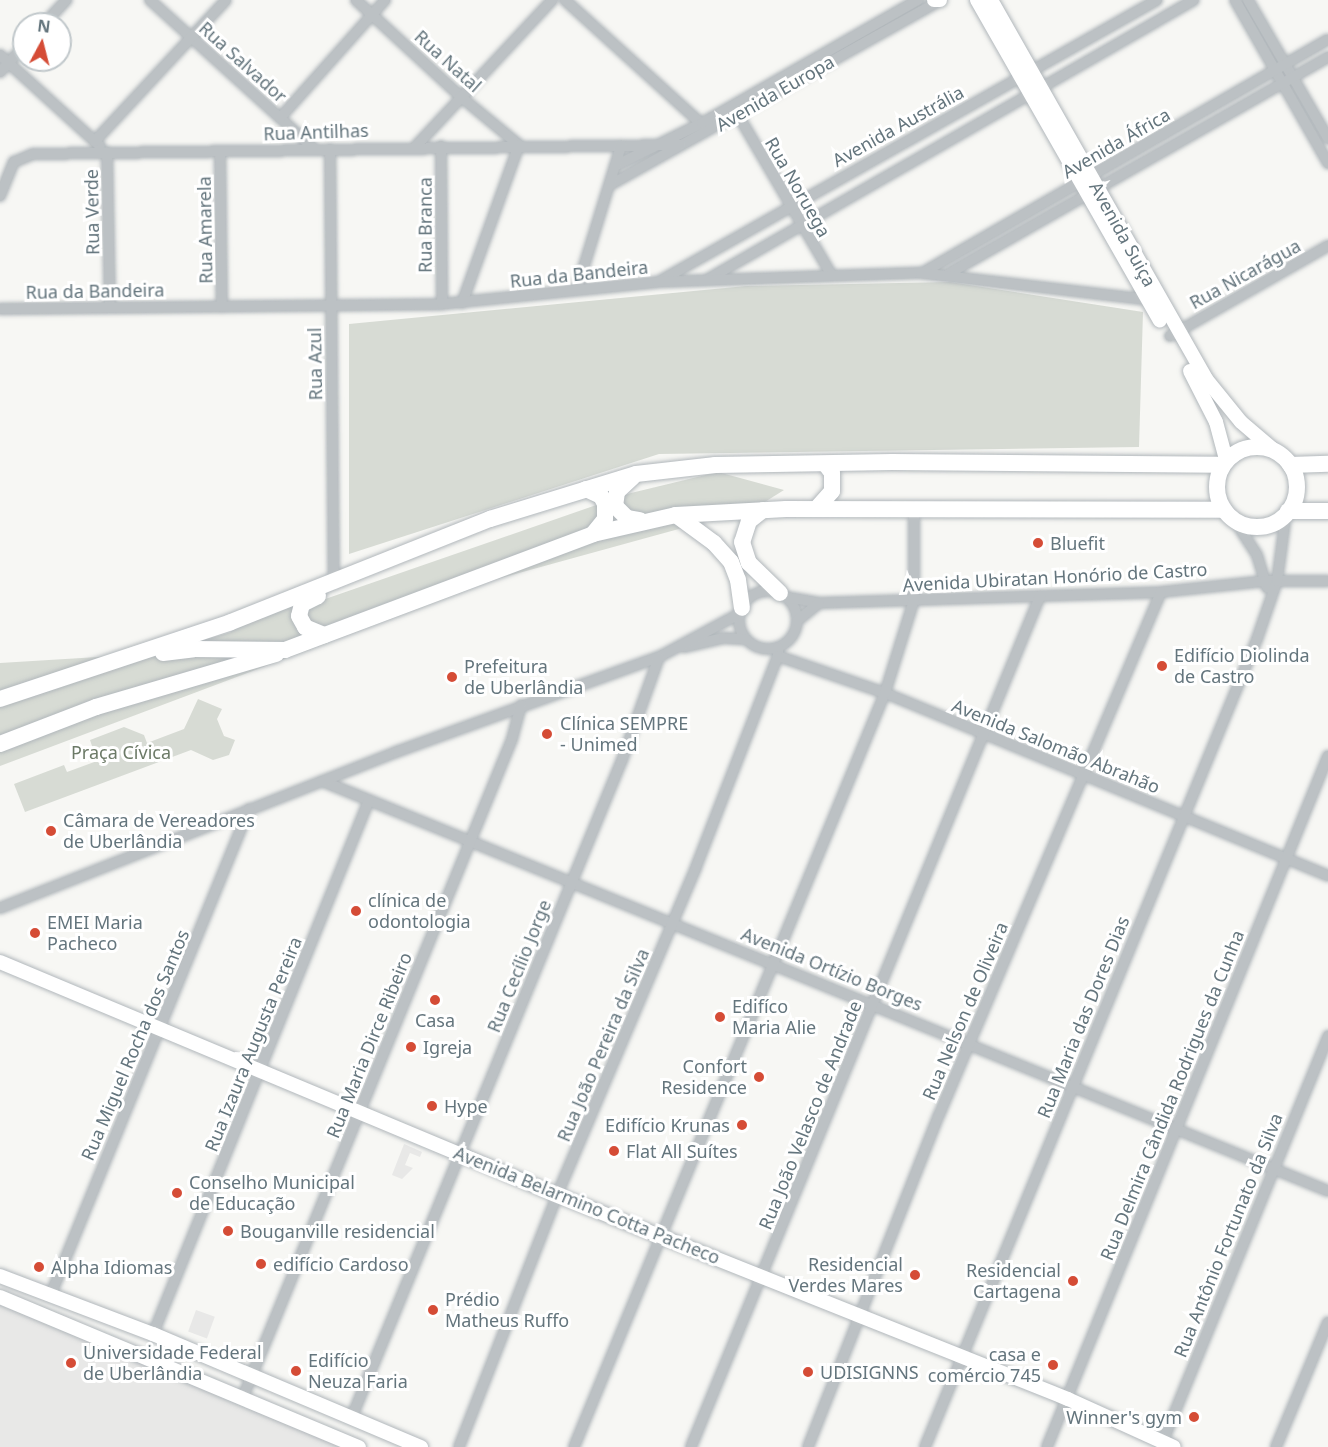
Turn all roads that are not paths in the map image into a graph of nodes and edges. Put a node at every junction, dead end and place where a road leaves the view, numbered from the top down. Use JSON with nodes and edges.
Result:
{"nodes":[{"id":1,"x":66,"y":0,"type":"edge"},
{"id":2,"x":150,"y":0,"type":"edge"},
{"id":3,"x":226,"y":0,"type":"edge"},
{"id":4,"x":356,"y":0,"type":"edge"},
{"id":5,"x":385,"y":0,"type":"edge"},
{"id":6,"x":552,"y":0,"type":"edge"},
{"id":7,"x":565,"y":0,"type":"edge"},
{"id":8,"x":918,"y":0,"type":"edge"},
{"id":9,"x":976,"y":0,"type":"edge"},
{"id":10,"x":991,"y":0,"type":"edge"},
{"id":11,"x":1157,"y":0,"type":"edge"},
{"id":12,"x":1194,"y":0,"type":"edge"},
{"id":13,"x":1235,"y":0,"type":"edge"},
{"id":14,"x":1248,"y":0,"type":"edge"},
{"id":15,"x":937,"y":1,"type":"edge"},
{"id":16,"x":1174,"y":5,"type":"edge"},
{"id":17,"x":55,"y":12,"type":"edge"},
{"id":18,"x":372,"y":14,"type":"junction"},
{"id":19,"x":191,"y":38,"type":"junction"},
{"id":20,"x":1328,"y":40,"type":"edge"},
{"id":21,"x":0,"y":55,"type":"edge"},
{"id":22,"x":1328,"y":57,"type":"edge"},
{"id":23,"x":12,"y":60,"type":"edge"},
{"id":24,"x":9,"y":63,"type":"junction"},
{"id":25,"x":1285,"y":64,"type":"junction"},
{"id":26,"x":1275,"y":71,"type":"junction"},
{"id":27,"x":0,"y":72,"type":"edge"},
{"id":28,"x":1026,"y":73,"type":"junction"},
{"id":29,"x":1293,"y":77,"type":"junction"},
{"id":30,"x":1282,"y":82,"type":"junction"},
{"id":31,"x":1036,"y":90,"type":"junction"},
{"id":32,"x":460,"y":96,"type":"junction"},
{"id":33,"x":735,"y":110,"type":"junction"},
{"id":34,"x":280,"y":118,"type":"junction"},
{"id":35,"x":705,"y":127,"type":"junction"},
{"id":36,"x":1328,"y":138,"type":"edge"},
{"id":37,"x":95,"y":141,"type":"junction"},
{"id":38,"x":1149,"y":143,"type":"junction"},
{"id":39,"x":519,"y":145,"type":"junction"},
{"id":40,"x":658,"y":145,"type":"junction"},
{"id":41,"x":681,"y":145,"type":"junction"},
{"id":42,"x":416,"y":146,"type":"junction"},
{"id":43,"x":441,"y":146,"type":"junction"},
{"id":44,"x":621,"y":146,"type":"junction"},
{"id":45,"x":313,"y":148,"type":"junction"},
{"id":46,"x":330,"y":149,"type":"junction"},
{"id":47,"x":107,"y":152,"type":"junction"},
{"id":48,"x":220,"y":152,"type":"junction"},
{"id":49,"x":1157,"y":154,"type":"junction"},
{"id":50,"x":1328,"y":163,"type":"edge"},
{"id":51,"x":615,"y":166,"type":"junction"},
{"id":52,"x":610,"y":184,"type":"junction"},
{"id":53,"x":1089,"y":185,"type":"junction"},
{"id":54,"x":0,"y":196,"type":"edge"},
{"id":55,"x":789,"y":207,"type":"junction"},
{"id":56,"x":799,"y":225,"type":"junction"},
{"id":57,"x":1328,"y":246,"type":"edge"},
{"id":58,"x":921,"y":273,"type":"junction"},
{"id":59,"x":947,"y":274,"type":"junction"},
{"id":60,"x":832,"y":276,"type":"junction"},
{"id":61,"x":705,"y":280,"type":"junction"},
{"id":62,"x":657,"y":282,"type":"junction"},
{"id":63,"x":577,"y":289,"type":"junction"},
{"id":64,"x":1154,"y":301,"type":"junction"},
{"id":65,"x":462,"y":303,"type":"junction"},
{"id":66,"x":331,"y":304,"type":"junction"},
{"id":67,"x":442,"y":304,"type":"junction"},
{"id":68,"x":110,"y":307,"type":"junction"},
{"id":69,"x":222,"y":307,"type":"junction"},
{"id":70,"x":0,"y":309,"type":"edge"},
{"id":71,"x":1173,"y":334,"type":"junction"},
{"id":72,"x":1276,"y":452,"type":"junction"},
{"id":73,"x":1225,"y":462,"type":"junction"},
{"id":74,"x":826,"y":465,"type":"junction"},
{"id":75,"x":1290,"y":465,"type":"junction"},
{"id":76,"x":1328,"y":465,"type":"edge"},
{"id":77,"x":636,"y":474,"type":"junction"},
{"id":78,"x":586,"y":489,"type":"junction"},
{"id":79,"x":816,"y":509,"type":"junction"},
{"id":80,"x":914,"y":509,"type":"junction"},
{"id":81,"x":763,"y":510,"type":"junction"},
{"id":82,"x":1328,"y":511,"type":"edge"},
{"id":83,"x":1287,"y":512,"type":"junction"},
{"id":84,"x":676,"y":515,"type":"junction"},
{"id":85,"x":1229,"y":515,"type":"junction"},
{"id":86,"x":642,"y":520,"type":"junction"},
{"id":87,"x":593,"y":534,"type":"junction"},
{"id":88,"x":416,"y":550,"type":"junction"},
{"id":89,"x":334,"y":578,"type":"junction"},
{"id":90,"x":1328,"y":580,"type":"edge"},
{"id":91,"x":1265,"y":581,"type":"junction"},
{"id":92,"x":1277,"y":581,"type":"junction"},
{"id":93,"x":1161,"y":592,"type":"junction"},
{"id":94,"x":783,"y":595,"type":"junction"},
{"id":95,"x":1040,"y":596,"type":"junction"},
{"id":96,"x":1270,"y":599,"type":"junction"},
{"id":97,"x":914,"y":600,"type":"junction"},
{"id":98,"x":283,"y":601,"type":"junction"},
{"id":99,"x":819,"y":603,"type":"junction"},
{"id":100,"x":740,"y":611,"type":"junction"},
{"id":101,"x":797,"y":621,"type":"junction"},
{"id":102,"x":324,"y":635,"type":"junction"},
{"id":103,"x":746,"y":639,"type":"junction"},
{"id":104,"x":285,"y":650,"type":"junction"},
{"id":105,"x":672,"y":651,"type":"junction"},
{"id":106,"x":778,"y":652,"type":"junction"},
{"id":107,"x":659,"y":657,"type":"junction"},
{"id":108,"x":0,"y":691,"type":"edge"},
{"id":109,"x":885,"y":693,"type":"junction"},
{"id":110,"x":0,"y":699,"type":"edge"},
{"id":111,"x":521,"y":705,"type":"junction"},
{"id":112,"x":0,"y":707,"type":"edge"},
{"id":113,"x":982,"y":736,"type":"junction"},
{"id":114,"x":0,"y":744,"type":"edge"},
{"id":115,"x":1328,"y":756,"type":"edge"},
{"id":116,"x":1084,"y":777,"type":"junction"},
{"id":117,"x":322,"y":781,"type":"junction"},
{"id":118,"x":369,"y":800,"type":"junction"},
{"id":119,"x":249,"y":809,"type":"junction"},
{"id":120,"x":1183,"y":815,"type":"junction"},
{"id":121,"x":471,"y":841,"type":"junction"},
{"id":122,"x":1286,"y":859,"type":"junction"},
{"id":123,"x":1328,"y":876,"type":"edge"},
{"id":124,"x":571,"y":882,"type":"junction"},
{"id":125,"x":0,"y":908,"type":"edge"},
{"id":126,"x":673,"y":922,"type":"junction"},
{"id":127,"x":0,"y":962,"type":"edge"},
{"id":128,"x":773,"y":963,"type":"junction"},
{"id":129,"x":873,"y":1003,"type":"junction"},
{"id":130,"x":159,"y":1028,"type":"junction"},
{"id":131,"x":1328,"y":1036,"type":"edge"},
{"id":132,"x":970,"y":1042,"type":"junction"},
{"id":133,"x":260,"y":1069,"type":"junction"},
{"id":134,"x":1072,"y":1086,"type":"junction"},
{"id":135,"x":360,"y":1110,"type":"junction"},
{"id":136,"x":1177,"y":1128,"type":"junction"},
{"id":137,"x":458,"y":1152,"type":"junction"},
{"id":138,"x":1273,"y":1169,"type":"junction"},
{"id":139,"x":1328,"y":1191,"type":"edge"},
{"id":140,"x":557,"y":1195,"type":"junction"},
{"id":141,"x":660,"y":1234,"type":"junction"},
{"id":142,"x":0,"y":1276,"type":"edge"},
{"id":143,"x":761,"y":1276,"type":"junction"},
{"id":144,"x":51,"y":1294,"type":"junction"},
{"id":145,"x":0,"y":1297,"type":"edge"},
{"id":146,"x":861,"y":1315,"type":"junction"},
{"id":147,"x":1328,"y":1322,"type":"edge"},
{"id":148,"x":153,"y":1334,"type":"junction"},
{"id":149,"x":962,"y":1359,"type":"junction"},
{"id":150,"x":252,"y":1375,"type":"junction"},
{"id":151,"x":243,"y":1396,"type":"junction"},
{"id":152,"x":1068,"y":1399,"type":"junction"},
{"id":153,"x":351,"y":1419,"type":"junction"},
{"id":154,"x":1166,"y":1445,"type":"edge"},
{"id":155,"x":359,"y":1447,"type":"edge"},
{"id":156,"x":421,"y":1447,"type":"edge"},
{"id":157,"x":459,"y":1447,"type":"edge"},
{"id":158,"x":574,"y":1447,"type":"edge"},
{"id":159,"x":691,"y":1447,"type":"edge"},
{"id":160,"x":808,"y":1447,"type":"edge"},
{"id":161,"x":925,"y":1447,"type":"edge"},
{"id":162,"x":1047,"y":1447,"type":"edge"},
{"id":163,"x":1276,"y":1447,"type":"edge"}],
"edges":[{"from":1,"to":17,"type":"street"},
{"from":2,"to":19,"type":"street","name":"Rua Salvador"},
{"from":3,"to":19,"type":"street"},
{"from":4,"to":18,"type":"street","name":"Rua Natal"},
{"from":5,"to":18,"type":"street"},
{"from":6,"to":32,"type":"street"},
{"from":7,"to":35,"type":"street"},
{"from":8,"to":33,"type":"street","name":"Avenida Europa"},
{"from":9,"to":28,"type":"main road","name":"Avenida Suiça"},
{"from":10,"to":28,"type":"main road","name":"Avenida Suiça"},
{"from":11,"to":28,"type":"street","name":"Avenida Austrália"},
{"from":12,"to":16,"type":"street","name":"Avenida Austrália"},
{"from":13,"to":26,"type":"street"},
{"from":14,"to":25,"type":"street"},
{"from":15,"to":33,"type":"street","name":"Avenida Europa"},
{"from":16,"to":31,"type":"street","name":"Avenida Austrália"},
{"from":18,"to":32,"type":"street","name":"Rua Natal"},
{"from":18,"to":34,"type":"street"},
{"from":19,"to":34,"type":"street","name":"Rua Salvador"},
{"from":19,"to":37,"type":"street"},
{"from":20,"to":25,"type":"street","name":"Avenida África"},
{"from":21,"to":24,"type":"street"},
{"from":22,"to":29,"type":"street","name":"Avenida África"},
{"from":23,"to":24,"type":"street"},
{"from":24,"to":27,"type":"street"},
{"from":24,"to":37,"type":"street"},
{"from":25,"to":26,"type":"street","name":"Avenida África"},
{"from":25,"to":29,"type":"street"},
{"from":26,"to":30,"type":"street"},
{"from":26,"to":38,"type":"street","name":"Avenida África"},
{"from":28,"to":31,"type":"main road","name":"Avenida Suiça"},
{"from":28,"to":55,"type":"street","name":"Avenida Austrália"},
{"from":29,"to":30,"type":"street","name":"Avenida África"},
{"from":29,"to":36,"type":"street"},
{"from":30,"to":49,"type":"street","name":"Avenida África"},
{"from":30,"to":50,"type":"street"},
{"from":31,"to":53,"type":"main road","name":"Avenida Suiça"},
{"from":31,"to":56,"type":"street","name":"Avenida Austrália"},
{"from":32,"to":39,"type":"street","name":"Rua Natal"},
{"from":32,"to":42,"type":"street"},
{"from":33,"to":35,"type":"street","name":"Avenida Europa"},
{"from":33,"to":55,"type":"street","name":"Rua Noruega"},
{"from":34,"to":45,"type":"street","name":"Rua Salvador"},
{"from":35,"to":40,"type":"street","name":"Avenida Europa"},
{"from":35,"to":41,"type":"street","name":"Avenida Europa"},
{"from":37,"to":47,"type":"street"},
{"from":38,"to":49,"type":"street"},
{"from":38,"to":53,"type":"street","name":"Avenida África"},
{"from":39,"to":43,"type":"street","name":"Rua Antilhas"},
{"from":39,"to":44,"type":"street","name":"Rua Antilhas"},
{"from":39,"to":65,"type":"street"},
{"from":40,"to":41,"type":"street","name":"Rua Antilhas"},
{"from":40,"to":44,"type":"street","name":"Rua Antilhas"},
{"from":40,"to":51,"type":"street","name":"Avenida Europa"},
{"from":41,"to":52,"type":"street","name":"Avenida Europa"},
{"from":42,"to":43,"type":"street","name":"Rua Antilhas"},
{"from":42,"to":46,"type":"street","name":"Rua Antilhas"},
{"from":43,"to":67,"type":"street","name":"Rua Branca"},
{"from":44,"to":51,"type":"street"},
{"from":45,"to":46,"type":"street","name":"Rua Antilhas"},
{"from":45,"to":48,"type":"street","name":"Rua Antilhas"},
{"from":46,"to":66,"type":"street","name":"Rua Azul"},
{"from":47,"to":48,"type":"street","name":"Rua Antilhas"},
{"from":47,"to":54,"type":"street","name":"Rua Antilhas"},
{"from":47,"to":68,"type":"street","name":"Rua Verde"},
{"from":48,"to":69,"type":"street","name":"Rua Amarela"},
{"from":49,"to":53,"type":"street","name":"Avenida África"},
{"from":51,"to":52,"type":"street"},
{"from":52,"to":63,"type":"street"},
{"from":53,"to":58,"type":"street","name":"Avenida África"},
{"from":53,"to":59,"type":"street","name":"Avenida África"},
{"from":53,"to":64,"type":"main road","name":"Avenida Suiça"},
{"from":55,"to":56,"type":"street","name":"Rua Noruega"},
{"from":55,"to":62,"type":"street","name":"Avenida Austrália"},
{"from":56,"to":60,"type":"street","name":"Rua Noruega"},
{"from":56,"to":61,"type":"street","name":"Avenida Austrália"},
{"from":57,"to":71,"type":"street","name":"Rua Nicarágua"},
{"from":58,"to":59,"type":"street","name":"Rua da Bandeira"},
{"from":58,"to":60,"type":"street","name":"Rua da Bandeira"},
{"from":59,"to":64,"type":"street","name":"Rua da Bandeira"},
{"from":60,"to":61,"type":"street","name":"Rua da Bandeira"},
{"from":61,"to":62,"type":"street","name":"Rua da Bandeira"},
{"from":62,"to":63,"type":"street","name":"Rua da Bandeira"},
{"from":63,"to":65,"type":"street","name":"Rua da Bandeira"},
{"from":64,"to":71,"type":"main road","name":"Avenida Suiça"},
{"from":65,"to":67,"type":"street","name":"Rua da Bandeira"},
{"from":66,"to":67,"type":"street","name":"Rua da Bandeira"},
{"from":66,"to":69,"type":"street","name":"Rua da Bandeira"},
{"from":66,"to":89,"type":"street","name":"Rua Azul"},
{"from":68,"to":69,"type":"street","name":"Rua da Bandeira"},
{"from":68,"to":70,"type":"street","name":"Rua da Bandeira"},
{"from":71,"to":72,"type":"main road","name":"Avenida Suiça"},
{"from":71,"to":73,"type":"main road","name":"Avenida Suiça"},
{"from":72,"to":73,"type":"main road"},
{"from":72,"to":75,"type":"main road"},
{"from":73,"to":74,"type":"main road"},
{"from":73,"to":85,"type":"main road"},
{"from":74,"to":77,"type":"main road"},
{"from":74,"to":79,"type":"main road"},
{"from":75,"to":76,"type":"main road"},
{"from":75,"to":83,"type":"main road"},
{"from":77,"to":78,"type":"main road"},
{"from":77,"to":86,"type":"main road"},
{"from":78,"to":87,"type":"main road"},
{"from":78,"to":88,"type":"main road"},
{"from":79,"to":80,"type":"main road"},
{"from":79,"to":81,"type":"main road"},
{"from":80,"to":85,"type":"main road"},
{"from":80,"to":97,"type":"street"},
{"from":81,"to":84,"type":"main road"},
{"from":81,"to":94,"type":"main road"},
{"from":82,"to":83,"type":"main road"},
{"from":83,"to":85,"type":"main road"},
{"from":83,"to":92,"type":"street","name":"Rua Maria das Dores Dias"},
{"from":84,"to":86,"type":"main road"},
{"from":84,"to":100,"type":"main road"},
{"from":85,"to":91,"type":"street"},
{"from":86,"to":87,"type":"main road"},
{"from":87,"to":102,"type":"main road"},
{"from":88,"to":89,"type":"main road"},
{"from":88,"to":102,"type":"main road"},
{"from":89,"to":98,"type":"main road"},
{"from":90,"to":92,"type":"street","name":"Avenida Ubiratan Honório de Castro"},
{"from":91,"to":92,"type":"street","name":"Avenida Ubiratan Honório de Castro"},
{"from":91,"to":93,"type":"street","name":"Avenida Ubiratan Honório de Castro"},
{"from":91,"to":96,"type":"street"},
{"from":92,"to":96,"type":"street","name":"Rua Maria das Dores Dias"},
{"from":93,"to":95,"type":"street","name":"Avenida Ubiratan Honório de Castro"},
{"from":93,"to":116,"type":"street","name":"Rua Nelson de Oliveira"},
{"from":94,"to":99,"type":"street","name":"Avenida Ubiratan Honório de Castro"},
{"from":94,"to":100,"type":"street"},
{"from":94,"to":101,"type":"street"},
{"from":95,"to":97,"type":"street","name":"Avenida Ubiratan Honório de Castro"},
{"from":95,"to":113,"type":"street","name":"Rua João Velasco de Andrade"},
{"from":96,"to":120,"type":"street","name":"Rua Maria das Dores Dias"},
{"from":97,"to":99,"type":"street","name":"Avenida Ubiratan Honório de Castro"},
{"from":97,"to":109,"type":"street"},
{"from":98,"to":108,"type":"main road"},
{"from":98,"to":110,"type":"main road"},
{"from":99,"to":101,"type":"street"},
{"from":100,"to":103,"type":"street"},
{"from":100,"to":105,"type":"street"},
{"from":101,"to":106,"type":"street"},
{"from":102,"to":104,"type":"main road"},
{"from":103,"to":105,"type":"street"},
{"from":103,"to":106,"type":"street"},
{"from":104,"to":112,"type":"main road"},
{"from":104,"to":114,"type":"main road"},
{"from":105,"to":107,"type":"street"},
{"from":106,"to":109,"type":"street","name":"Avenida Salomão Abrahão"},
{"from":106,"to":126,"type":"street","name":"Rua João Pereira da Silva"},
{"from":107,"to":111,"type":"street"},
{"from":107,"to":124,"type":"street","name":"Rua Cecílio Jorge"},
{"from":109,"to":113,"type":"street","name":"Avenida Salomão Abrahão"},
{"from":109,"to":128,"type":"street"},
{"from":111,"to":117,"type":"street"},
{"from":111,"to":121,"type":"street","name":"Rua Maria Dirce Ribeiro"},
{"from":113,"to":116,"type":"street","name":"Avenida Salomão Abrahão"},
{"from":113,"to":129,"type":"street","name":"Rua João Velasco de Andrade"},
{"from":115,"to":122,"type":"street","name":"Rua Delmira Cândida Rodrigues da Cunha"},
{"from":116,"to":120,"type":"street","name":"Avenida Salomão Abrahão"},
{"from":116,"to":132,"type":"street","name":"Rua Nelson de Oliveira"},
{"from":117,"to":118,"type":"street","name":"Avenida Ortízio Borges"},
{"from":117,"to":119,"type":"street"},
{"from":118,"to":121,"type":"street","name":"Avenida Ortízio Borges"},
{"from":118,"to":133,"type":"street","name":"Rua Izaura Augusta Pereira"},
{"from":119,"to":125,"type":"street"},
{"from":119,"to":130,"type":"street","name":"Rua Miguel Rocha dos Santos"},
{"from":120,"to":122,"type":"street","name":"Avenida Salomão Abrahão"},
{"from":120,"to":134,"type":"street","name":"Rua Maria das Dores Dias"},
{"from":121,"to":124,"type":"street","name":"Avenida Ortízio Borges"},
{"from":121,"to":135,"type":"street","name":"Rua Maria Dirce Ribeiro"},
{"from":122,"to":123,"type":"street","name":"Avenida Salomão Abrahão"},
{"from":122,"to":136,"type":"street","name":"Rua Delmira Cândida Rodrigues da Cunha"},
{"from":124,"to":126,"type":"street","name":"Avenida Ortízio Borges"},
{"from":124,"to":137,"type":"street","name":"Rua Cecílio Jorge"},
{"from":126,"to":128,"type":"street","name":"Avenida Ortízio Borges"},
{"from":126,"to":140,"type":"street","name":"Rua João Pereira da Silva"},
{"from":127,"to":130,"type":"main road","name":"Avenida Belarmino Cotta Pacheco"},
{"from":128,"to":129,"type":"street","name":"Avenida Ortízio Borges"},
{"from":128,"to":141,"type":"street"},
{"from":129,"to":132,"type":"street","name":"Avenida Ortízio Borges"},
{"from":129,"to":143,"type":"street","name":"Rua João Velasco de Andrade"},
{"from":130,"to":133,"type":"main road","name":"Avenida Belarmino Cotta Pacheco"},
{"from":130,"to":144,"type":"street","name":"Rua Miguel Rocha dos Santos"},
{"from":131,"to":138,"type":"street","name":"Rua Antônio Fortunato da Silva"},
{"from":132,"to":134,"type":"street","name":"Avenida Ortízio Borges"},
{"from":132,"to":146,"type":"street","name":"Rua Nelson de Oliveira"},
{"from":133,"to":135,"type":"main road","name":"Avenida Belarmino Cotta Pacheco"},
{"from":133,"to":148,"type":"street","name":"Rua Izaura Augusta Pereira"},
{"from":134,"to":136,"type":"street","name":"Avenida Ortízio Borges"},
{"from":134,"to":149,"type":"street","name":"Rua Maria das Dores Dias"},
{"from":135,"to":137,"type":"main road","name":"Avenida Belarmino Cotta Pacheco"},
{"from":135,"to":150,"type":"street","name":"Rua Maria Dirce Ribeiro"},
{"from":136,"to":138,"type":"street","name":"Avenida Ortízio Borges"},
{"from":136,"to":152,"type":"street","name":"Rua Delmira Cândida Rodrigues da Cunha"},
{"from":137,"to":140,"type":"main road","name":"Avenida Belarmino Cotta Pacheco"},
{"from":137,"to":153,"type":"street","name":"Rua Cecílio Jorge"},
{"from":138,"to":139,"type":"street","name":"Avenida Ortízio Borges"},
{"from":138,"to":154,"type":"street","name":"Rua Antônio Fortunato da Silva"},
{"from":140,"to":141,"type":"main road","name":"Avenida Belarmino Cotta Pacheco"},
{"from":140,"to":157,"type":"street","name":"Rua João Pereira da Silva"},
{"from":141,"to":143,"type":"main road","name":"Avenida Belarmino Cotta Pacheco"},
{"from":141,"to":158,"type":"street"},
{"from":142,"to":144,"type":"main road"},
{"from":143,"to":146,"type":"main road","name":"Avenida Belarmino Cotta Pacheco"},
{"from":143,"to":159,"type":"street","name":"Rua João Velasco de Andrade"},
{"from":144,"to":148,"type":"main road"},
{"from":145,"to":151,"type":"main road"},
{"from":146,"to":149,"type":"main road","name":"Avenida Belarmino Cotta Pacheco"},
{"from":146,"to":160,"type":"street","name":"Rua Nelson de Oliveira"},
{"from":147,"to":163,"type":"street"},
{"from":148,"to":150,"type":"main road"},
{"from":149,"to":152,"type":"main road","name":"Avenida Belarmino Cotta Pacheco"},
{"from":149,"to":161,"type":"street","name":"Rua Maria das Dores Dias"},
{"from":150,"to":151,"type":"street","name":"Rua Maria Dirce Ribeiro"},
{"from":150,"to":153,"type":"main road"},
{"from":151,"to":155,"type":"main road"},
{"from":152,"to":154,"type":"main road","name":"Avenida Belarmino Cotta Pacheco"},
{"from":152,"to":162,"type":"street","name":"Rua Delmira Cândida Rodrigues da Cunha"},
{"from":153,"to":156,"type":"main road"}]}
